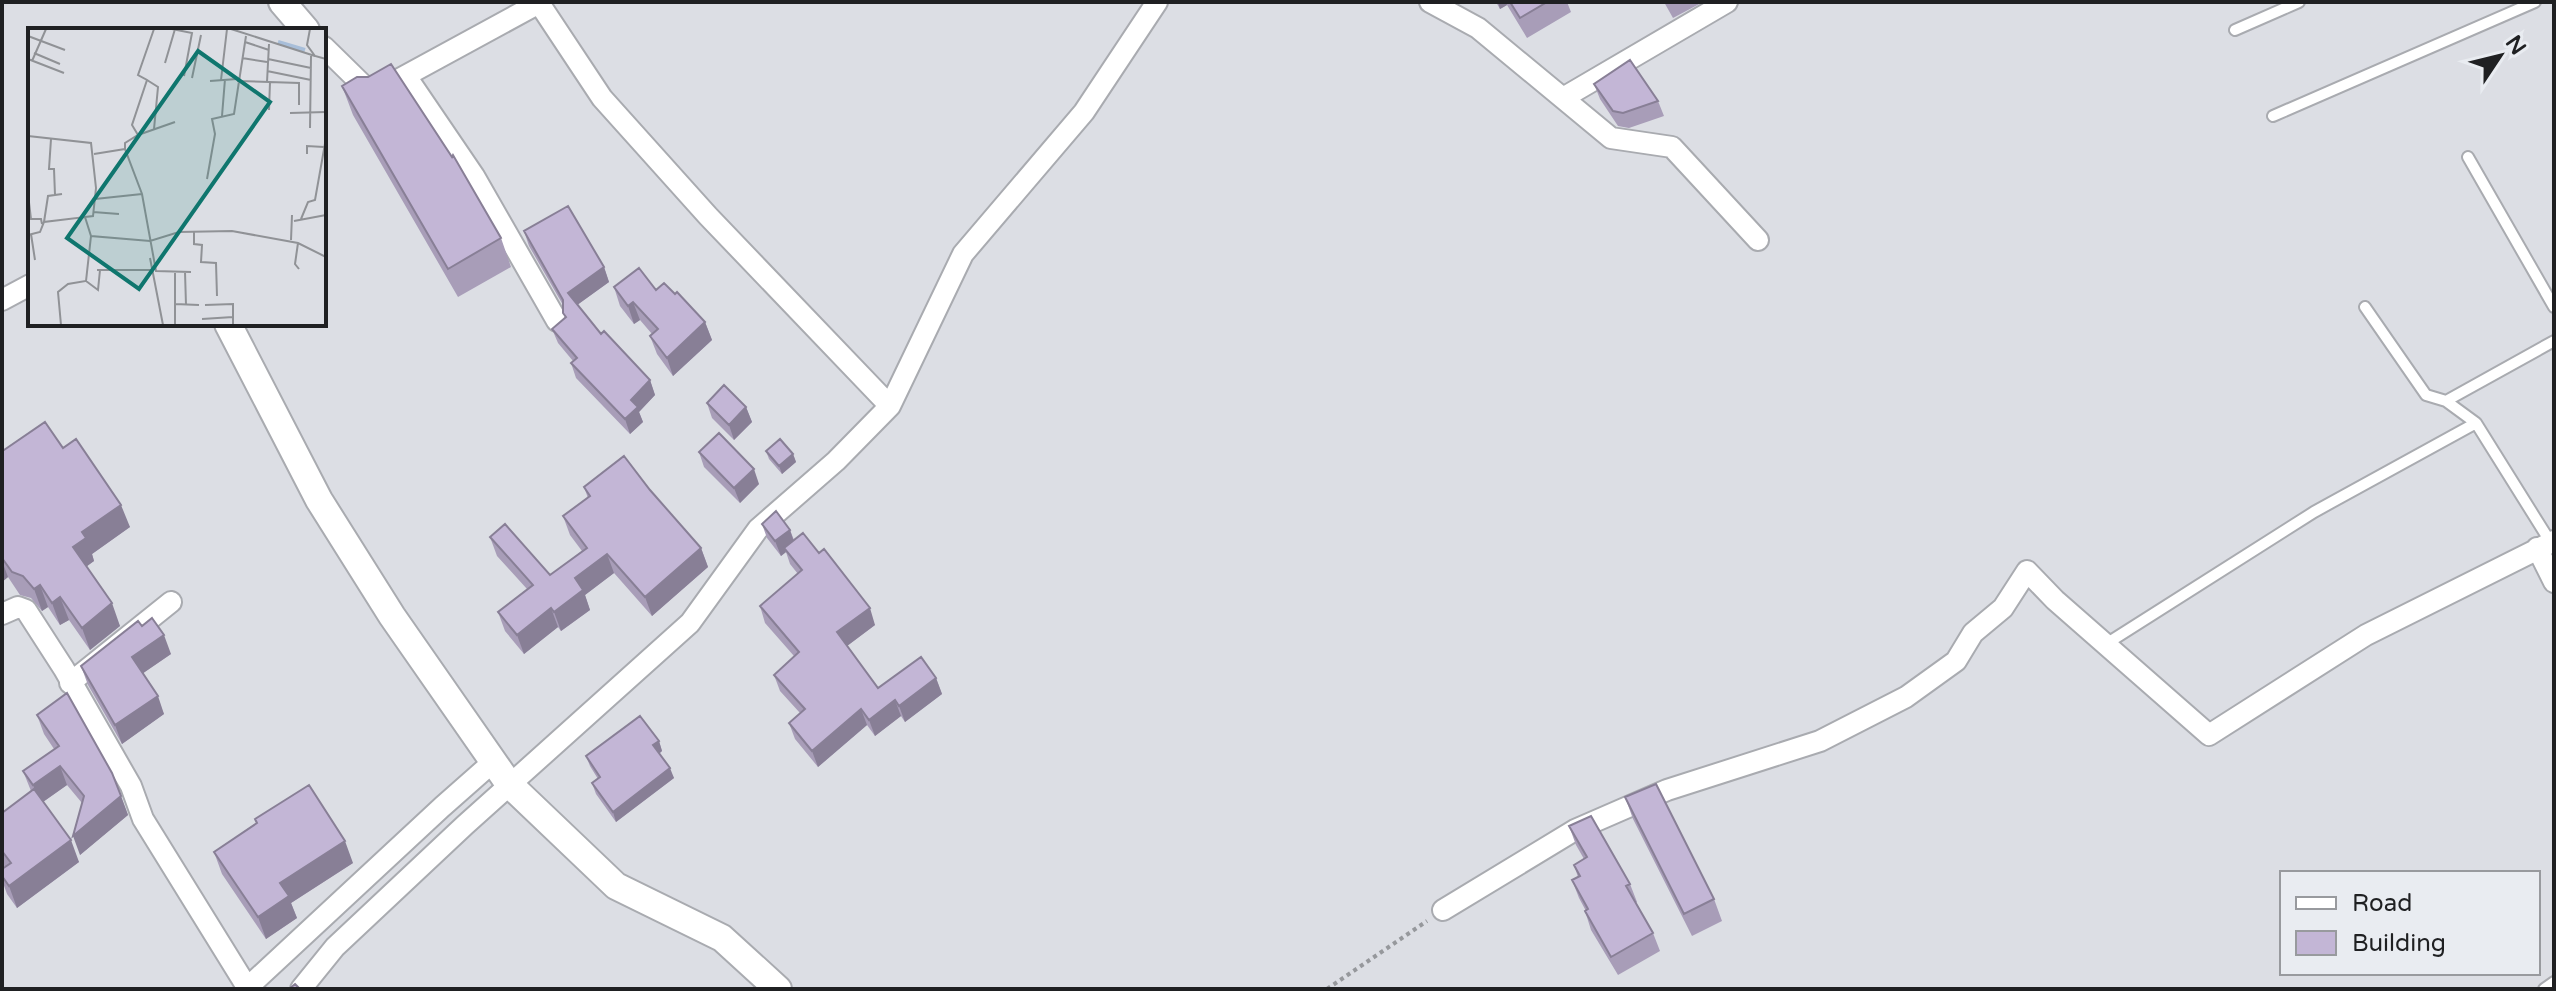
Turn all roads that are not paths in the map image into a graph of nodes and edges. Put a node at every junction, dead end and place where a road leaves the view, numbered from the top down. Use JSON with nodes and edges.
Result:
{"nodes":[{"id":1,"x":282,"y":2,"type":"edge"},
{"id":2,"x":540,"y":2,"type":"edge"},
{"id":3,"x":1157,"y":2,"type":"edge"},
{"id":4,"x":1430,"y":2,"type":"edge"},
{"id":5,"x":1727,"y":2,"type":"edge"},
{"id":6,"x":2299,"y":2,"type":"edge"},
{"id":7,"x":2535,"y":2,"type":"edge"},
{"id":8,"x":2511,"y":7,"type":"edge"},
{"id":9,"x":304,"y":28,"type":"edge"},
{"id":10,"x":2235,"y":30,"type":"dead end"},
{"id":11,"x":326,"y":49,"type":"edge"},
{"id":12,"x":406,"y":76,"type":"junction"},
{"id":13,"x":1563,"y":98,"type":"junction"},
{"id":14,"x":2273,"y":116,"type":"dead end"},
{"id":15,"x":2468,"y":157,"type":"dead end"},
{"id":16,"x":1758,"y":240,"type":"dead end"},
{"id":17,"x":28,"y":286,"type":"edge"},
{"id":18,"x":2,"y":300,"type":"edge"},
{"id":19,"x":2365,"y":307,"type":"dead end"},
{"id":20,"x":2554,"y":307,"type":"edge"},
{"id":21,"x":557,"y":321,"type":"edge"},
{"id":22,"x":229,"y":326,"type":"edge"},
{"id":23,"x":2554,"y":341,"type":"edge"},
{"id":24,"x":2446,"y":401,"type":"junction"},
{"id":25,"x":890,"y":406,"type":"junction"},
{"id":26,"x":2476,"y":423,"type":"junction"},
{"id":27,"x":2547,"y":544,"type":"edge"},
{"id":28,"x":2554,"y":582,"type":"edge"},
{"id":29,"x":171,"y":602,"type":"dead end"},
{"id":30,"x":2,"y":614,"type":"edge"},
{"id":31,"x":2106,"y":644,"type":"junction"},
{"id":32,"x":70,"y":683,"type":"junction"},
{"id":33,"x":493,"y":762,"type":"junction"},
{"id":34,"x":509,"y":784,"type":"junction"},
{"id":35,"x":1443,"y":910,"type":"road end"},
{"id":36,"x":2554,"y":982,"type":"edge"},
{"id":37,"x":247,"y":988,"type":"edge"},
{"id":38,"x":301,"y":989,"type":"edge"},
{"id":39,"x":778,"y":989,"type":"edge"},
{"id":40,"x":2544,"y":989,"type":"edge"}],
"edges":[{"from":1,"to":9,"type":"street"},
{"from":2,"to":12,"type":"street"},
{"from":2,"to":25,"type":"street"},
{"from":3,"to":25,"type":"street"},
{"from":4,"to":13,"type":"street"},
{"from":5,"to":13,"type":"street"},
{"from":6,"to":10,"type":"lane"},
{"from":7,"to":8,"type":"lane"},
{"from":8,"to":14,"type":"lane"},
{"from":11,"to":12,"type":"street"},
{"from":12,"to":21,"type":"street"},
{"from":13,"to":16,"type":"street"},
{"from":15,"to":20,"type":"lane"},
{"from":17,"to":18,"type":"street"},
{"from":19,"to":24,"type":"lane"},
{"from":22,"to":33,"type":"street"},
{"from":23,"to":24,"type":"lane"},
{"from":24,"to":26,"type":"lane"},
{"from":25,"to":34,"type":"street"},
{"from":26,"to":27,"type":"lane"},
{"from":26,"to":31,"type":"lane"},
{"from":27,"to":28,"type":"street"},
{"from":27,"to":31,"type":"street"},
{"from":29,"to":32,"type":"street"},
{"from":30,"to":32,"type":"street"},
{"from":31,"to":35,"type":"street"},
{"from":32,"to":37,"type":"street"},
{"from":33,"to":34,"type":"street"},
{"from":33,"to":37,"type":"street"},
{"from":34,"to":38,"type":"street"},
{"from":34,"to":39,"type":"street"},
{"from":36,"to":40,"type":"lane"}]}
